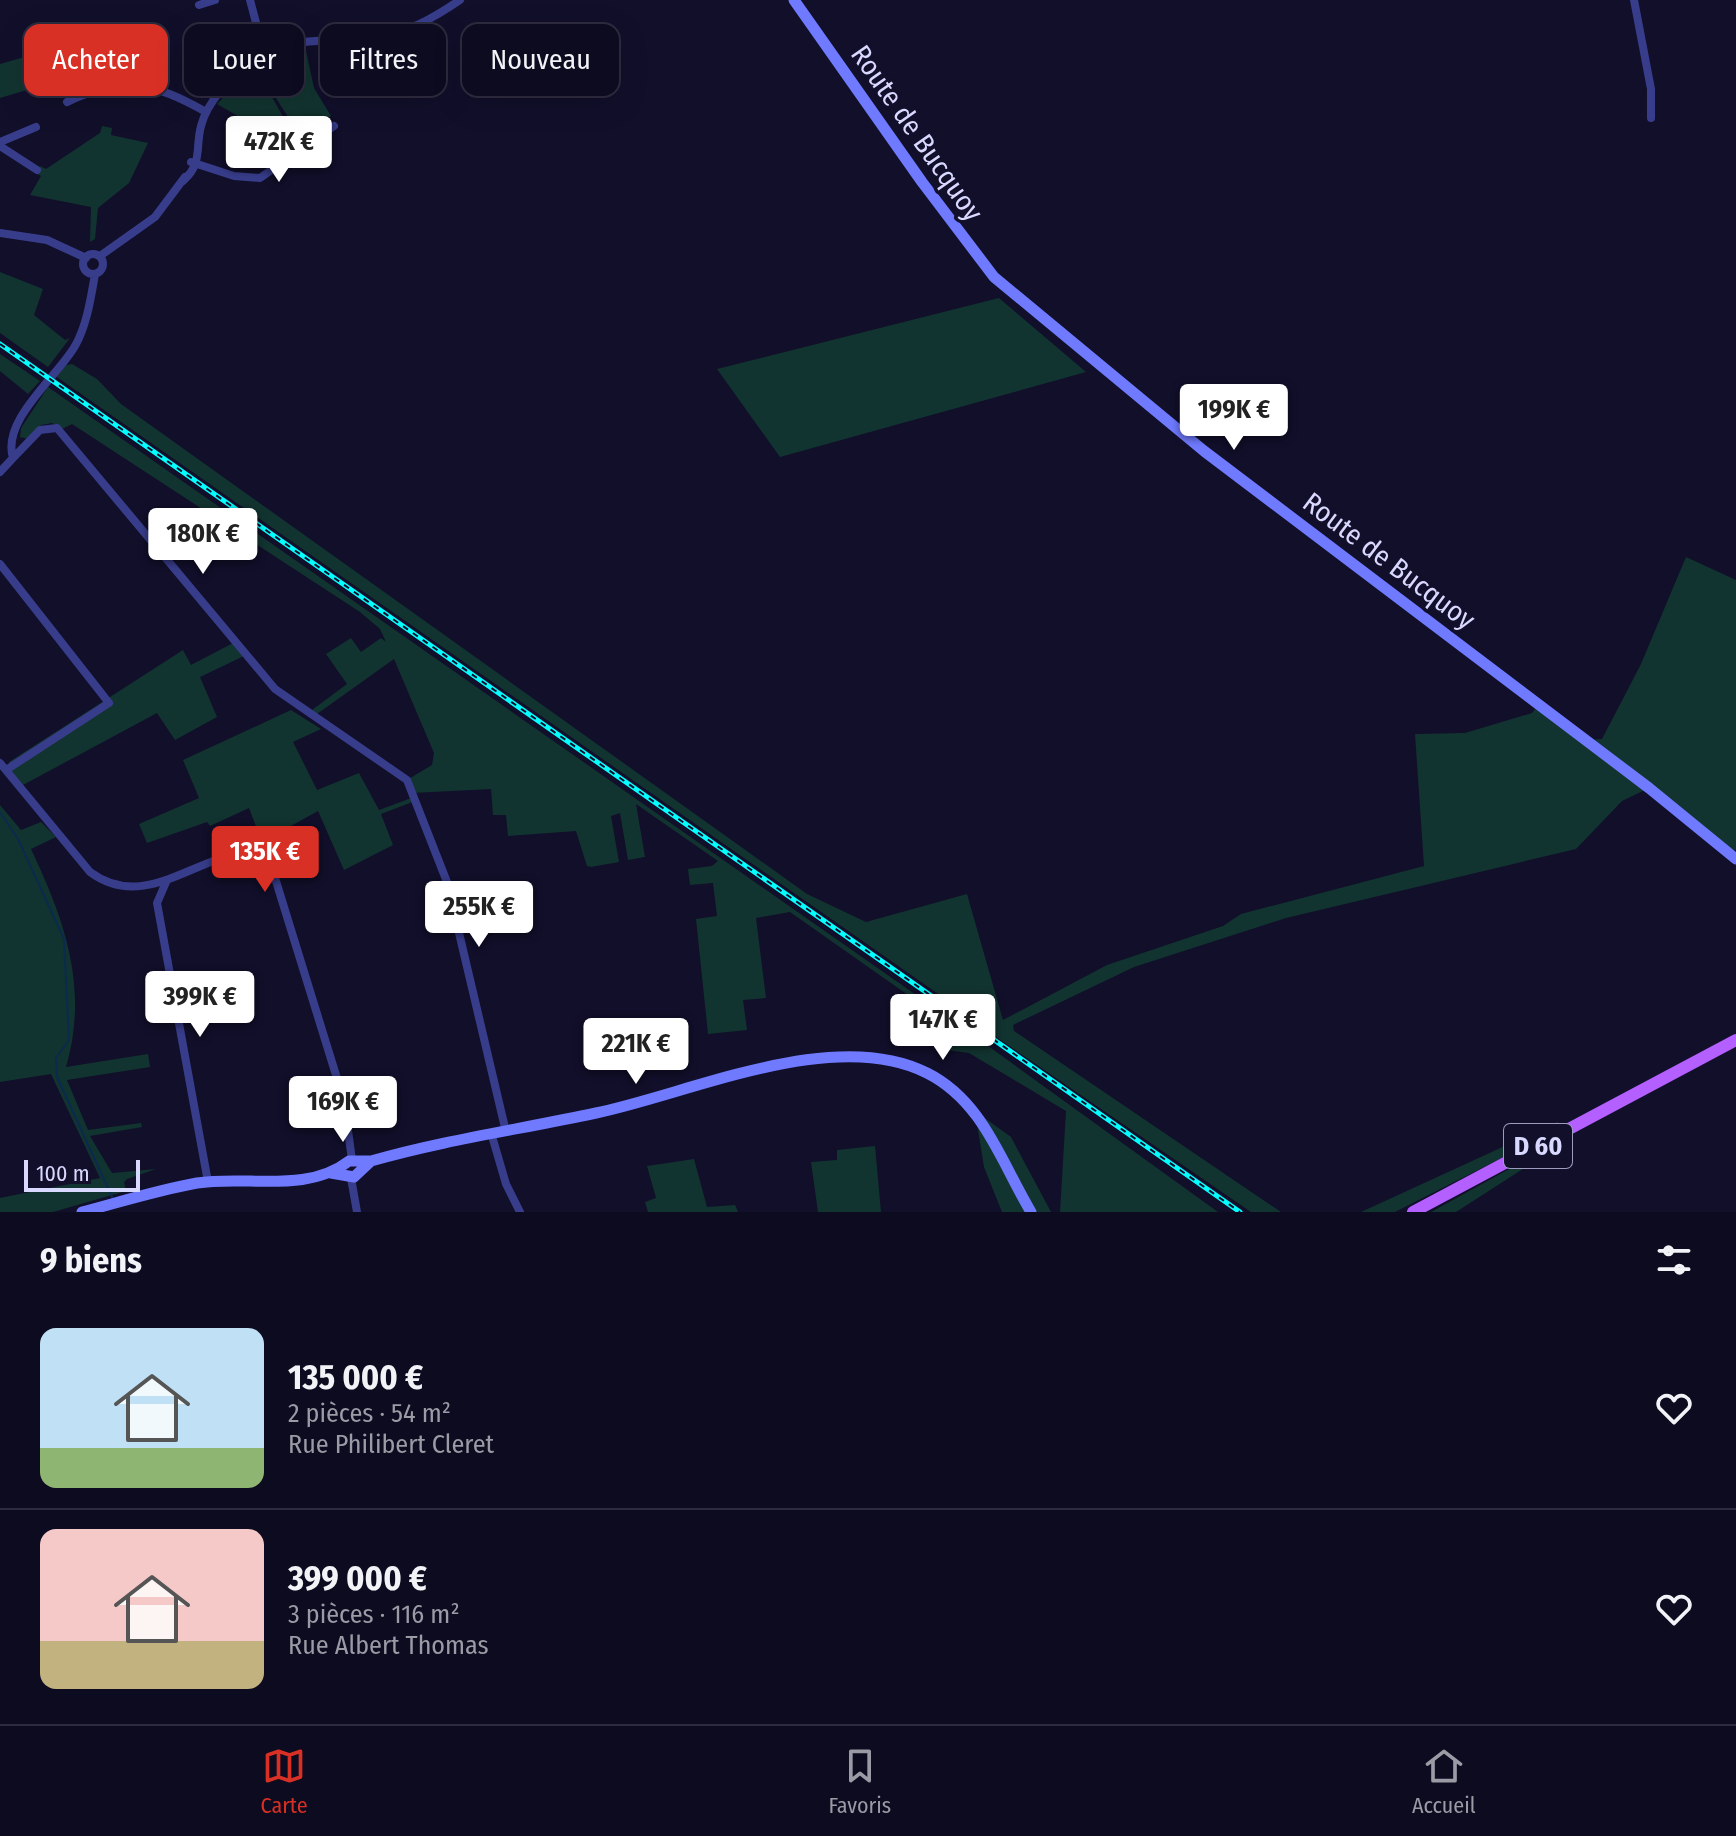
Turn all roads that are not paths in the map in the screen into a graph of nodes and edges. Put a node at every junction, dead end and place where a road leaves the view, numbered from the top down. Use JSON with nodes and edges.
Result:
{"nodes":[{"id":1,"x":215,"y":0,"type":"edge"},
{"id":2,"x":250,"y":0,"type":"edge"},
{"id":3,"x":460,"y":0,"type":"edge"},
{"id":4,"x":794,"y":0,"type":"edge"},
{"id":5,"x":1634,"y":0,"type":"edge"},
{"id":6,"x":199,"y":5,"type":"dead end"},
{"id":7,"x":256,"y":24,"type":"edge"},
{"id":8,"x":304,"y":41,"type":"edge"},
{"id":9,"x":219,"y":96,"type":"edge"},
{"id":10,"x":67,"y":102,"type":"dead end"},
{"id":11,"x":206,"y":112,"type":"junction"},
{"id":12,"x":1651,"y":118,"type":"dead end"},
{"id":13,"x":334,"y":126,"type":"dead end"},
{"id":14,"x":36,"y":127,"type":"dead end"},
{"id":15,"x":0,"y":144,"type":"edge"},
{"id":16,"x":195,"y":163,"type":"junction"},
{"id":17,"x":37,"y":170,"type":"dead end"},
{"id":18,"x":0,"y":233,"type":"edge"},
{"id":19,"x":100,"y":256,"type":"junction"},
{"id":20,"x":86,"y":258,"type":"junction"},
{"id":21,"x":95,"y":274,"type":"junction"},
{"id":22,"x":13,"y":458,"type":"junction"},
{"id":23,"x":0,"y":472,"type":"edge"},
{"id":24,"x":0,"y":564,"type":"edge"},
{"id":25,"x":3,"y":767,"type":"edge"},
{"id":26,"x":1733,"y":854,"type":"edge"},
{"id":27,"x":168,"y":880,"type":"junction"},
{"id":28,"x":138,"y":889,"type":"junction"},
{"id":29,"x":157,"y":903,"type":"junction"},
{"id":30,"x":1736,"y":1040,"type":"edge"},
{"id":31,"x":506,"y":1132,"type":"junction"},
{"id":32,"x":492,"y":1136,"type":"junction"},
{"id":33,"x":351,"y":1168,"type":"junction"},
{"id":34,"x":208,"y":1182,"type":"junction"},
{"id":35,"x":82,"y":1212,"type":"edge"},
{"id":36,"x":357,"y":1212,"type":"edge"},
{"id":37,"x":520,"y":1212,"type":"edge"},
{"id":38,"x":1031,"y":1212,"type":"edge"},
{"id":39,"x":1413,"y":1212,"type":"edge"}],
"edges":[{"from":1,"to":6,"type":"street"},
{"from":2,"to":7,"type":"street"},
{"from":3,"to":8,"type":"street"},
{"from":4,"to":26,"type":"main road","name":"Route de Bucquoy"},
{"from":5,"to":12,"type":"street"},
{"from":9,"to":11,"type":"street"},
{"from":10,"to":11,"type":"street"},
{"from":11,"to":16,"type":"street"},
{"from":13,"to":16,"type":"street"},
{"from":14,"to":15,"type":"street"},
{"from":15,"to":17,"type":"street"},
{"from":16,"to":19,"type":"street"},
{"from":18,"to":20,"type":"street"},
{"from":19,"to":20,"type":"street"},
{"from":19,"to":21,"type":"street"},
{"from":20,"to":21,"type":"street"},
{"from":21,"to":22,"type":"street"},
{"from":22,"to":23,"type":"street"},
{"from":22,"to":31,"type":"street"},
{"from":24,"to":25,"type":"street"},
{"from":25,"to":28,"type":"street"},
{"from":27,"to":28,"type":"street"},
{"from":27,"to":29,"type":"street"},
{"from":27,"to":33,"type":"street"},
{"from":28,"to":29,"type":"street"},
{"from":29,"to":34,"type":"street"},
{"from":30,"to":39,"type":"main road","number":"D 60"},
{"from":31,"to":32,"type":"main road"},
{"from":31,"to":38,"type":"main road"},
{"from":32,"to":33,"type":"main road"},
{"from":32,"to":37,"type":"street"},
{"from":33,"to":34,"type":"main road"},
{"from":33,"to":36,"type":"street"},
{"from":34,"to":35,"type":"main road"}]}
